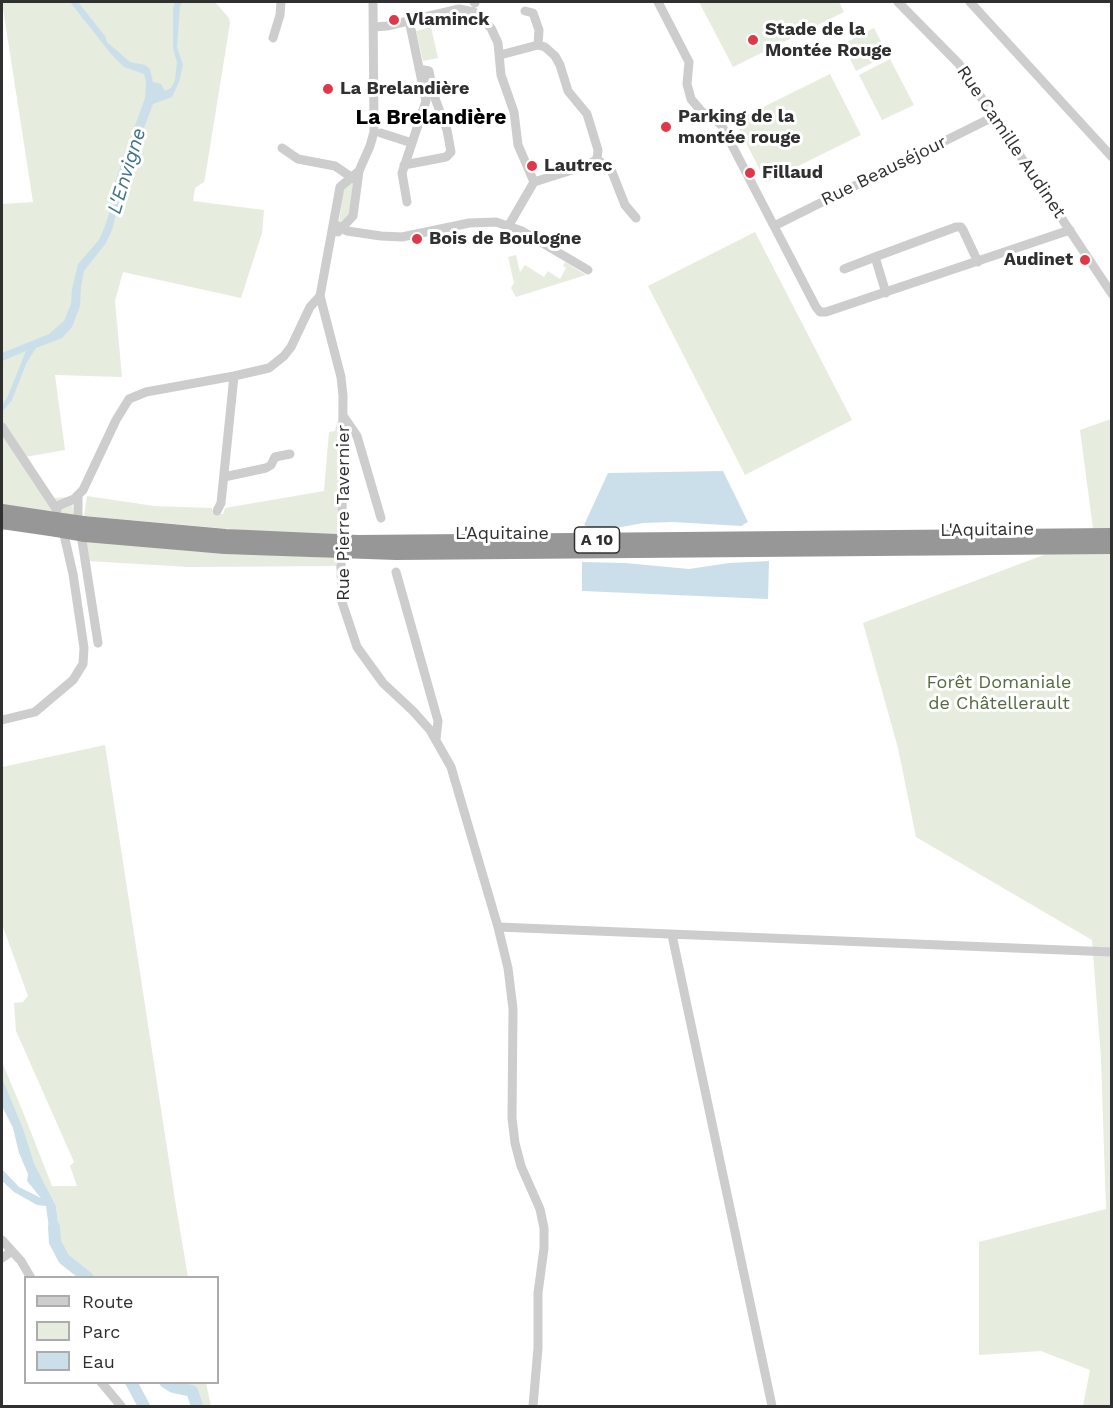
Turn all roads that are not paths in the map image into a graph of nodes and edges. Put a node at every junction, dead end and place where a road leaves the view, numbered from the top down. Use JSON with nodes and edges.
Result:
{"nodes":[{"id":1,"x":281,"y":2,"type":"edge"},
{"id":2,"x":373,"y":2,"type":"edge"},
{"id":3,"x":658,"y":2,"type":"edge"},
{"id":4,"x":898,"y":2,"type":"edge"},
{"id":5,"x":970,"y":2,"type":"edge"},
{"id":6,"x":525,"y":11,"type":"dead end"},
{"id":7,"x":409,"y":21,"type":"junction"},
{"id":8,"x":374,"y":27,"type":"junction"},
{"id":9,"x":273,"y":38,"type":"dead end"},
{"id":10,"x":538,"y":45,"type":"junction"},
{"id":11,"x":500,"y":55,"type":"junction"},
{"id":12,"x":419,"y":69,"type":"junction"},
{"id":13,"x":995,"y":116,"type":"junction"},
{"id":14,"x":381,"y":133,"type":"dead end"},
{"id":15,"x":412,"y":143,"type":"junction"},
{"id":16,"x":282,"y":148,"type":"dead end"},
{"id":17,"x":1112,"y":157,"type":"edge"},
{"id":18,"x":597,"y":159,"type":"junction"},
{"id":19,"x":404,"y":165,"type":"junction"},
{"id":20,"x":354,"y":180,"type":"junction"},
{"id":21,"x":534,"y":182,"type":"junction"},
{"id":22,"x":407,"y":202,"type":"dead end"},
{"id":23,"x":636,"y":218,"type":"dead end"},
{"id":24,"x":509,"y":225,"type":"junction"},
{"id":25,"x":774,"y":226,"type":"junction"},
{"id":26,"x":338,"y":227,"type":"junction"},
{"id":27,"x":1070,"y":230,"type":"junction"},
{"id":28,"x":875,"y":257,"type":"junction"},
{"id":29,"x":978,"y":262,"type":"junction"},
{"id":30,"x":844,"y":269,"type":"dead end"},
{"id":31,"x":588,"y":270,"type":"dead end"},
{"id":32,"x":886,"y":293,"type":"junction"},
{"id":33,"x":1112,"y":294,"type":"edge"},
{"id":34,"x":320,"y":296,"type":"junction"},
{"id":35,"x":234,"y":376,"type":"junction"},
{"id":36,"x":344,"y":417,"type":"junction"},
{"id":37,"x":2,"y":427,"type":"edge"},
{"id":38,"x":290,"y":454,"type":"dead end"},
{"id":39,"x":224,"y":477,"type":"junction"},
{"id":40,"x":78,"y":495,"type":"junction"},
{"id":41,"x":2,"y":511,"type":"edge"},
{"id":42,"x":217,"y":511,"type":"dead end"},
{"id":43,"x":381,"y":518,"type":"dead end"},
{"id":44,"x":56,"y":519,"type":"junction"},
{"id":45,"x":2,"y":522,"type":"edge"},
{"id":46,"x":84,"y":529,"type":"junction"},
{"id":47,"x":1112,"y":535,"type":"edge"},
{"id":48,"x":1112,"y":547,"type":"edge"},
{"id":49,"x":396,"y":572,"type":"dead end"},
{"id":50,"x":98,"y":643,"type":"dead end"},
{"id":51,"x":2,"y":720,"type":"edge"},
{"id":52,"x":436,"y":739,"type":"junction"},
{"id":53,"x":498,"y":927,"type":"junction"},
{"id":54,"x":672,"y":935,"type":"junction"},
{"id":55,"x":1112,"y":952,"type":"edge"},
{"id":56,"x":2,"y":1240,"type":"edge"},
{"id":57,"x":12,"y":1251,"type":"junction"},
{"id":58,"x":2,"y":1258,"type":"edge"},
{"id":59,"x":30,"y":1276,"type":"edge"},
{"id":60,"x":102,"y":1384,"type":"edge"},
{"id":61,"x":121,"y":1407,"type":"edge"},
{"id":62,"x":533,"y":1407,"type":"edge"},
{"id":63,"x":772,"y":1407,"type":"edge"}],
"edges":[{"from":1,"to":9,"type":"street"},
{"from":2,"to":8,"type":"street","name":"Rue Pierre Tavernier"},
{"from":3,"to":25,"type":"street"},
{"from":4,"to":13,"type":"street","name":"Rue Camille Audinet"},
{"from":5,"to":17,"type":"street"},
{"from":6,"to":10,"type":"street"},
{"from":7,"to":8,"type":"street"},
{"from":7,"to":11,"type":"street"},
{"from":7,"to":12,"type":"street"},
{"from":8,"to":20,"type":"street","name":"Rue Pierre Tavernier"},
{"from":10,"to":11,"type":"street"},
{"from":10,"to":18,"type":"street"},
{"from":11,"to":21,"type":"street"},
{"from":12,"to":15,"type":"street"},
{"from":12,"to":19,"type":"street"},
{"from":13,"to":25,"type":"street","name":"Rue Beauséjour"},
{"from":13,"to":27,"type":"street","name":"Rue Camille Audinet"},
{"from":14,"to":15,"type":"street"},
{"from":15,"to":19,"type":"street"},
{"from":16,"to":20,"type":"street"},
{"from":18,"to":21,"type":"street"},
{"from":18,"to":23,"type":"street"},
{"from":19,"to":22,"type":"street"},
{"from":20,"to":26,"type":"street","name":"Rue Pierre Tavernier"},
{"from":20,"to":26,"type":"street","name":"Rue Pierre Tavernier"},
{"from":21,"to":24,"type":"street"},
{"from":24,"to":26,"type":"street"},
{"from":24,"to":31,"type":"street"},
{"from":25,"to":32,"type":"street"},
{"from":26,"to":34,"type":"street","name":"Rue Pierre Tavernier"},
{"from":27,"to":29,"type":"street"},
{"from":27,"to":33,"type":"street","name":"Rue Camille Audinet"},
{"from":28,"to":29,"type":"street"},
{"from":28,"to":30,"type":"street"},
{"from":28,"to":32,"type":"street"},
{"from":29,"to":32,"type":"street"},
{"from":34,"to":35,"type":"street"},
{"from":34,"to":36,"type":"street","name":"Rue Pierre Tavernier"},
{"from":35,"to":39,"type":"street"},
{"from":35,"to":40,"type":"street"},
{"from":36,"to":43,"type":"street"},
{"from":36,"to":52,"type":"street","name":"Rue Pierre Tavernier","bridge":true},
{"from":37,"to":44,"type":"street"},
{"from":38,"to":39,"type":"street"},
{"from":39,"to":42,"type":"street"},
{"from":40,"to":44,"type":"street"},
{"from":40,"to":50,"type":"street"},
{"from":41,"to":44,"type":"highway","name":"L'Aquitaine","number":"A 10"},
{"from":44,"to":45,"type":"highway","name":"L'Aquitaine","number":"A 10"},
{"from":44,"to":46,"type":"highway","name":"L'Aquitaine","number":"A 10","bridge":true},
{"from":44,"to":51,"type":"street"},
{"from":46,"to":47,"type":"highway","name":"L'Aquitaine","number":"A 10"},
{"from":46,"to":48,"type":"highway","name":"L'Aquitaine","number":"A 10"},
{"from":49,"to":52,"type":"street"},
{"from":52,"to":53,"type":"street","name":"Rue Pierre Tavernier"},
{"from":53,"to":54,"type":"street"},
{"from":53,"to":62,"type":"street","name":"Rue Pierre Tavernier"},
{"from":54,"to":55,"type":"street"},
{"from":54,"to":63,"type":"street"},
{"from":56,"to":57,"type":"street"},
{"from":57,"to":58,"type":"street"},
{"from":57,"to":59,"type":"street"},
{"from":60,"to":61,"type":"street"}]}
